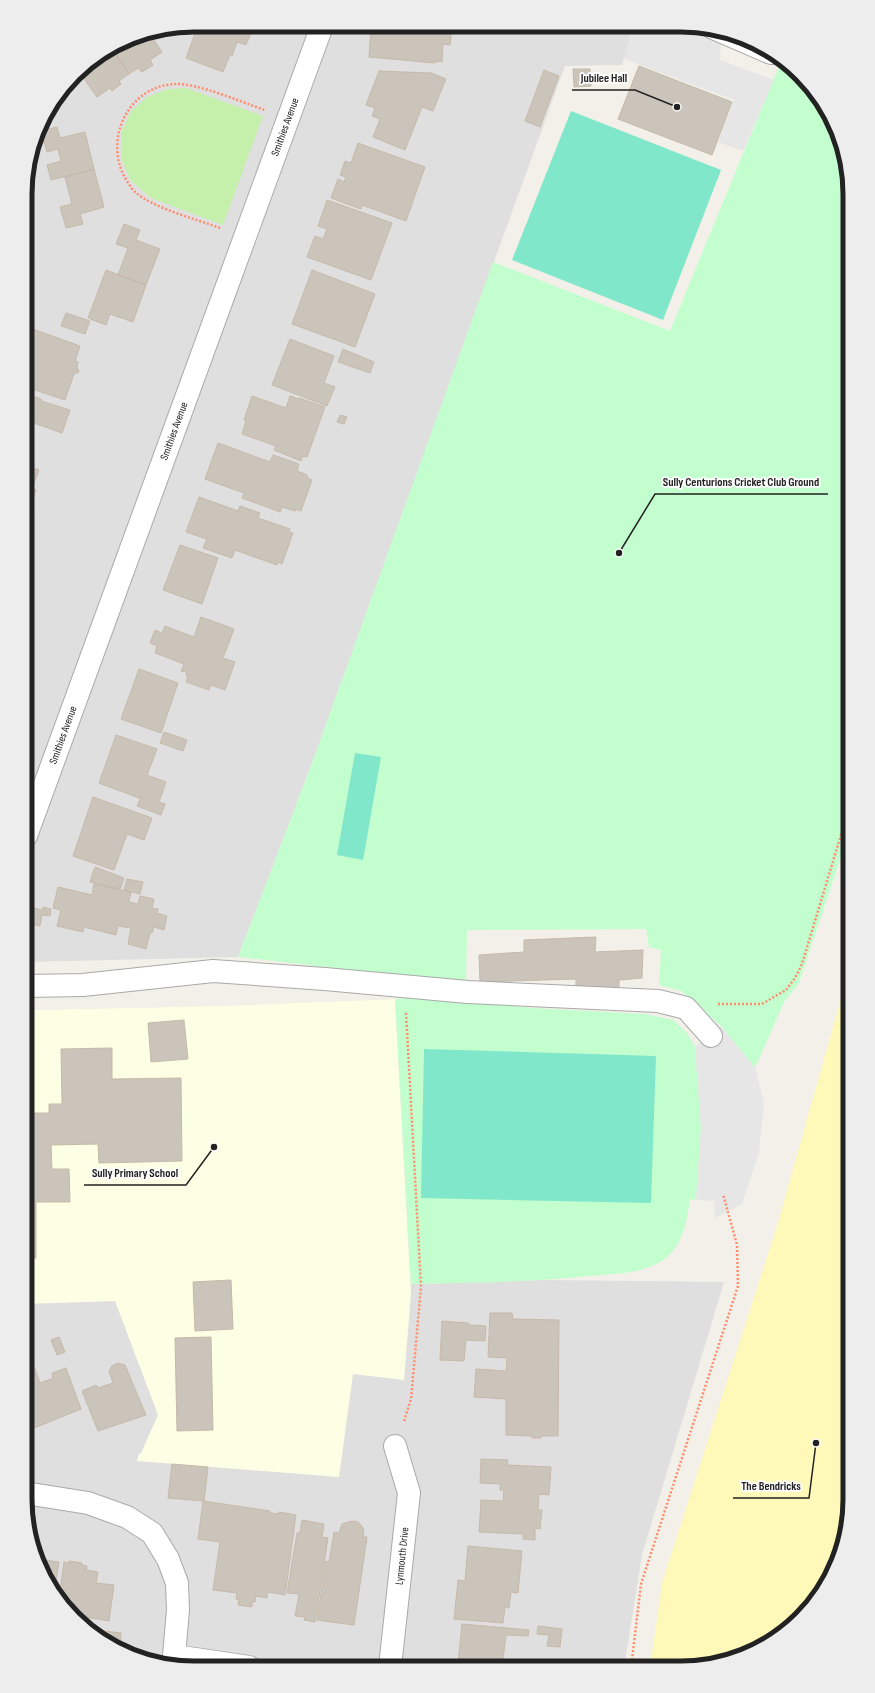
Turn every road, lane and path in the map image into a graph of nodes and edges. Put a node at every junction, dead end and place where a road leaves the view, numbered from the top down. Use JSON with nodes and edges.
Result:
{"nodes":[{"id":1,"x":320,"y":32,"type":"edge"},
{"id":2,"x":288,"y":118,"type":"junction"},
{"id":3,"x":245,"y":237,"type":"junction"},
{"id":4,"x":32,"y":820,"type":"edge"},
{"id":5,"x":843,"y":828,"type":"edge"},
{"id":6,"x":32,"y":986,"type":"edge"},
{"id":7,"x":405,"y":986,"type":"junction"},
{"id":8,"x":686,"y":1008,"type":"junction"},
{"id":9,"x":711,"y":1036,"type":"dead end"},
{"id":10,"x":723,"y":1194,"type":"dead end"},
{"id":11,"x":395,"y":1446,"type":"joint"},
{"id":12,"x":32,"y":1494,"type":"edge"},
{"id":13,"x":174,"y":1661,"type":"edge"},
{"id":14,"x":391,"y":1661,"type":"edge"},
{"id":15,"x":631,"y":1661,"type":"edge"}],
"edges":[{"from":1,"to":2,"type":"street","name":"Smithies Avenue"},
{"from":2,"to":3,"type":"street","name":"Smithies Avenue"},
{"from":2,"to":3,"type":"path"},
{"from":3,"to":4,"type":"street","name":"Smithies Avenue"},
{"from":5,"to":8,"type":"path"},
{"from":6,"to":7,"type":"street"},
{"from":7,"to":8,"type":"street"},
{"from":7,"to":11,"type":"path"},
{"from":8,"to":9,"type":"street"},
{"from":10,"to":15,"type":"path"},
{"from":11,"to":14,"type":"street","name":"Lynmouth Drive"},
{"from":12,"to":13,"type":"street"}]}
